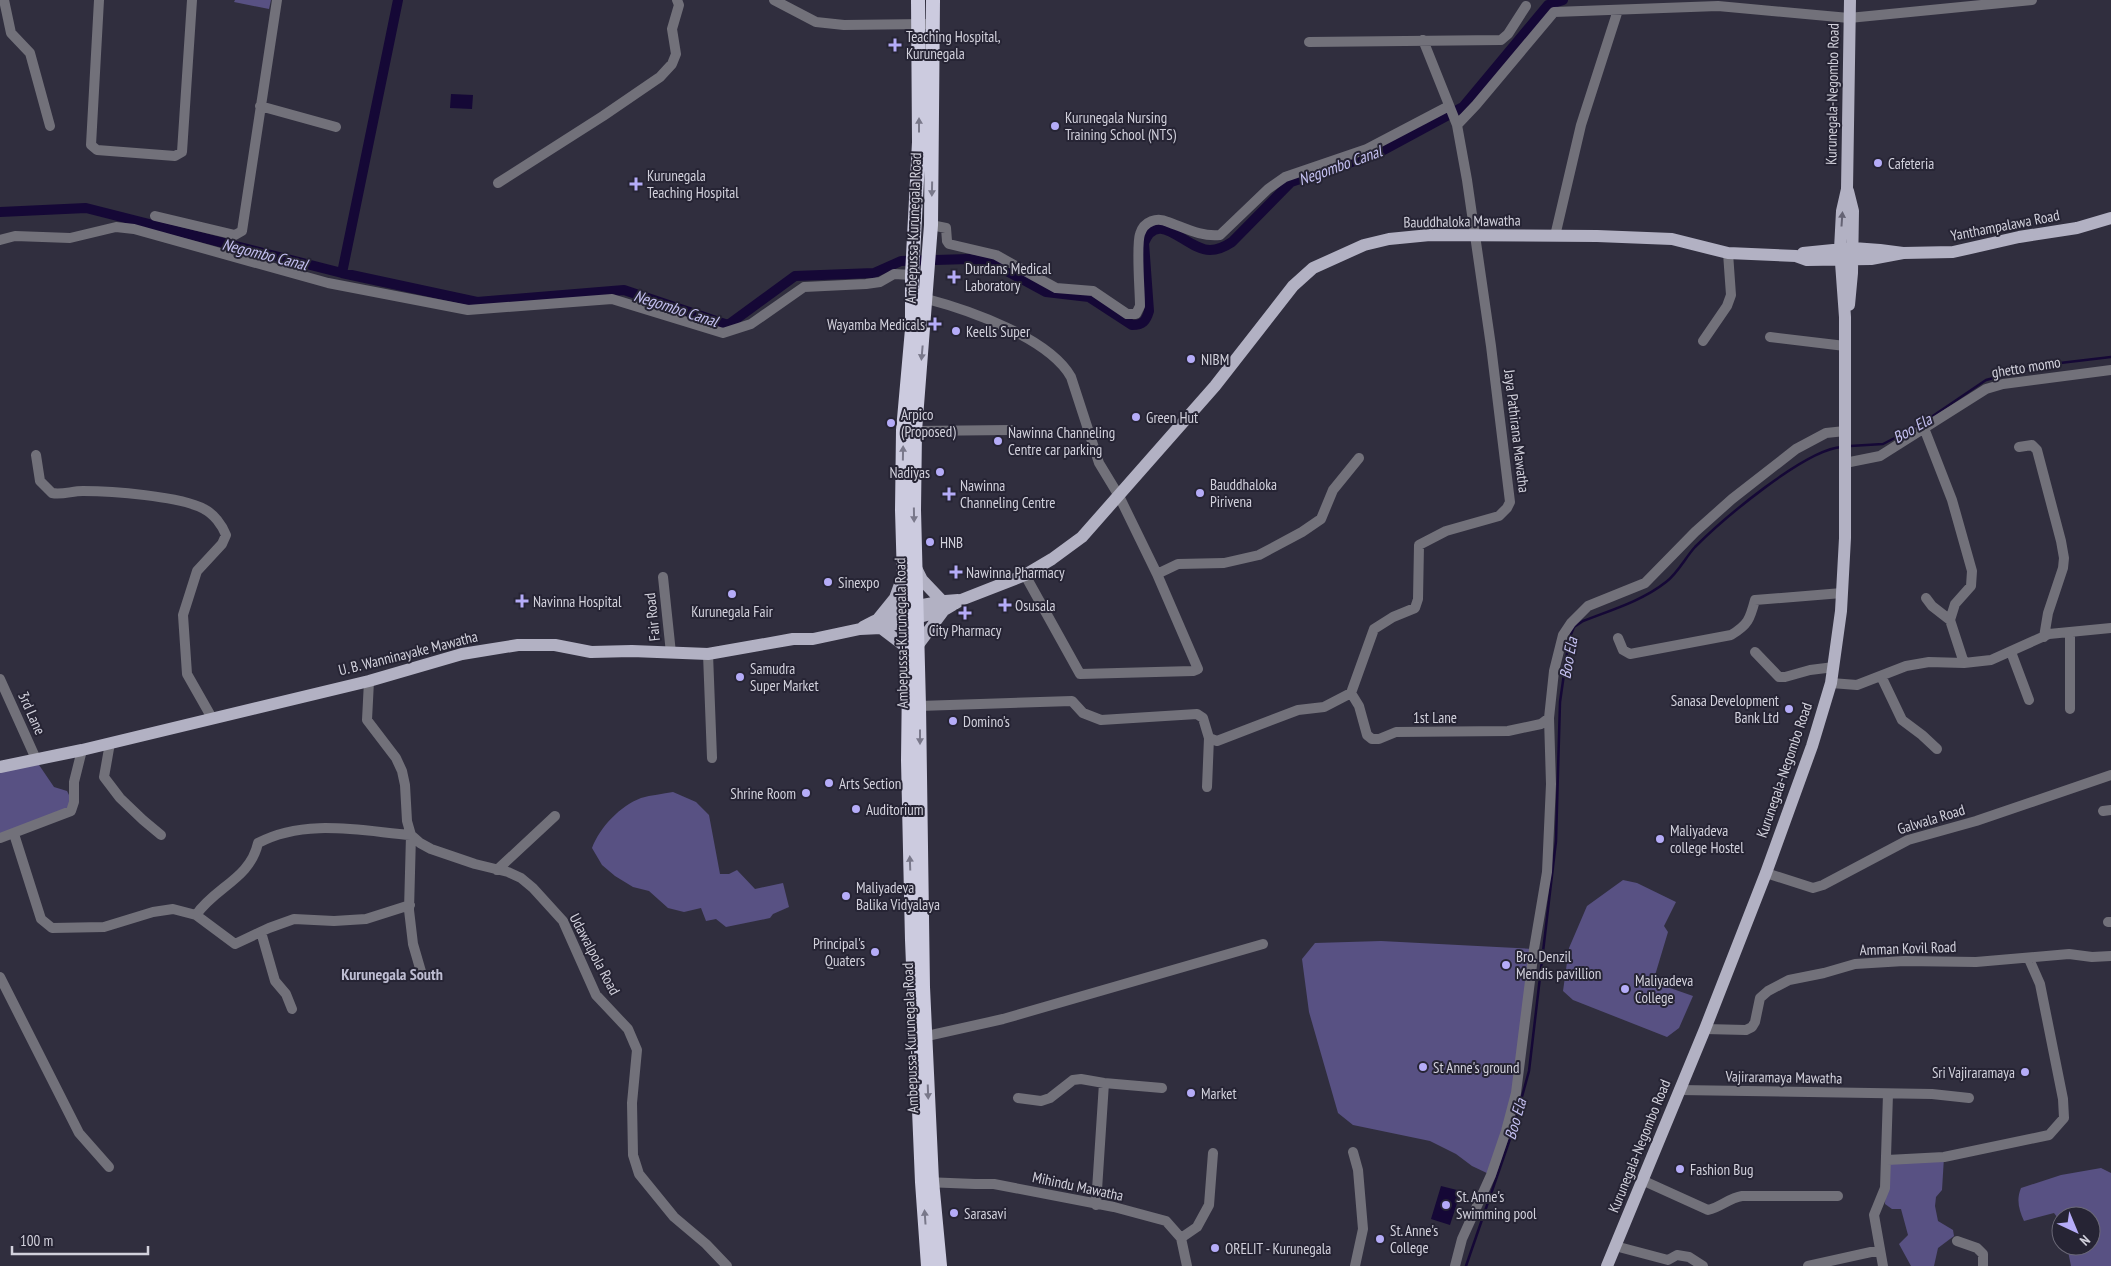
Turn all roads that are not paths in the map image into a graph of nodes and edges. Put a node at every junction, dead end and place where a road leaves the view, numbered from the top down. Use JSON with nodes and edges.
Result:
{"nodes":[{"id":1,"x":4,"y":0,"type":"edge"},
{"id":2,"x":98,"y":0,"type":"edge"},
{"id":3,"x":192,"y":0,"type":"edge"},
{"id":4,"x":277,"y":0,"type":"edge"},
{"id":5,"x":678,"y":0,"type":"edge"},
{"id":6,"x":774,"y":0,"type":"edge"},
{"id":7,"x":918,"y":0,"type":"edge"},
{"id":8,"x":933,"y":0,"type":"edge"},
{"id":9,"x":2032,"y":0,"type":"edge"},
{"id":10,"x":1526,"y":6,"type":"dead end"},
{"id":11,"x":1618,"y":10,"type":"junction"},
{"id":12,"x":1850,"y":10,"type":"edge"},
{"id":13,"x":920,"y":24,"type":"junction"},
{"id":14,"x":934,"y":24,"type":"junction"},
{"id":15,"x":1423,"y":40,"type":"junction"},
{"id":16,"x":1309,"y":42,"type":"dead end"},
{"id":17,"x":260,"y":106,"type":"junction"},
{"id":18,"x":1449,"y":106,"type":"junction"},
{"id":19,"x":1456,"y":125,"type":"junction"},
{"id":20,"x":50,"y":126,"type":"dead end"},
{"id":21,"x":336,"y":127,"type":"dead end"},
{"id":22,"x":498,"y":183,"type":"dead end"},
{"id":23,"x":155,"y":216,"type":"dead end"},
{"id":24,"x":2111,"y":218,"type":"edge"},
{"id":25,"x":931,"y":225,"type":"junction"},
{"id":26,"x":1474,"y":236,"type":"junction"},
{"id":27,"x":1555,"y":236,"type":"junction"},
{"id":28,"x":0,"y":240,"type":"edge"},
{"id":29,"x":1728,"y":253,"type":"junction"},
{"id":30,"x":1846,"y":255,"type":"junction"},
{"id":31,"x":912,"y":275,"type":"junction"},
{"id":32,"x":927,"y":299,"type":"junction"},
{"id":33,"x":1770,"y":338,"type":"dead end"},
{"id":34,"x":1703,"y":341,"type":"dead end"},
{"id":35,"x":1845,"y":346,"type":"junction"},
{"id":36,"x":2111,"y":370,"type":"edge"},
{"id":37,"x":1924,"y":428,"type":"junction"},
{"id":38,"x":1011,"y":430,"type":"dead end"},
{"id":39,"x":915,"y":431,"type":"junction"},
{"id":40,"x":1845,"y":435,"type":"junction"},
{"id":41,"x":2019,"y":447,"type":"dead end"},
{"id":42,"x":36,"y":455,"type":"dead end"},
{"id":43,"x":1359,"y":458,"type":"dead end"},
{"id":44,"x":1845,"y":463,"type":"junction"},
{"id":45,"x":1119,"y":496,"type":"junction"},
{"id":46,"x":910,"y":570,"type":"junction"},
{"id":47,"x":1157,"y":574,"type":"junction"},
{"id":48,"x":1025,"y":575,"type":"junction"},
{"id":49,"x":663,"y":577,"type":"dead end"},
{"id":50,"x":1842,"y":593,"type":"junction"},
{"id":51,"x":1926,"y":598,"type":"dead end"},
{"id":52,"x":943,"y":605,"type":"junction"},
{"id":53,"x":912,"y":614,"type":"junction"},
{"id":54,"x":1950,"y":620,"type":"junction"},
{"id":55,"x":880,"y":624,"type":"junction"},
{"id":56,"x":2111,"y":628,"type":"edge"},
{"id":57,"x":2070,"y":632,"type":"junction"},
{"id":58,"x":2044,"y":637,"type":"junction"},
{"id":59,"x":1618,"y":638,"type":"dead end"},
{"id":60,"x":912,"y":646,"type":"junction"},
{"id":61,"x":1755,"y":652,"type":"dead end"},
{"id":62,"x":2010,"y":652,"type":"junction"},
{"id":63,"x":671,"y":653,"type":"junction"},
{"id":64,"x":708,"y":654,"type":"junction"},
{"id":65,"x":1964,"y":663,"type":"junction"},
{"id":66,"x":1834,"y":667,"type":"junction"},
{"id":67,"x":1881,"y":676,"type":"junction"},
{"id":68,"x":0,"y":680,"type":"edge"},
{"id":69,"x":369,"y":681,"type":"junction"},
{"id":70,"x":1831,"y":683,"type":"junction"},
{"id":71,"x":1351,"y":693,"type":"junction"},
{"id":72,"x":2029,"y":700,"type":"dead end"},
{"id":73,"x":920,"y":706,"type":"junction"},
{"id":74,"x":2070,"y":709,"type":"dead end"},
{"id":75,"x":212,"y":718,"type":"junction"},
{"id":76,"x":1549,"y":718,"type":"junction"},
{"id":77,"x":1209,"y":738,"type":"junction"},
{"id":78,"x":110,"y":743,"type":"junction"},
{"id":79,"x":1937,"y":749,"type":"dead end"},
{"id":80,"x":82,"y":750,"type":"junction"},
{"id":81,"x":712,"y":758,"type":"dead end"},
{"id":82,"x":36,"y":759,"type":"junction"},
{"id":83,"x":0,"y":767,"type":"edge"},
{"id":84,"x":2111,"y":775,"type":"edge"},
{"id":85,"x":1207,"y":786,"type":"dead end"},
{"id":86,"x":555,"y":816,"type":"dead end"},
{"id":87,"x":14,"y":834,"type":"junction"},
{"id":88,"x":161,"y":835,"type":"dead end"},
{"id":89,"x":411,"y":835,"type":"junction"},
{"id":90,"x":0,"y":838,"type":"edge"},
{"id":91,"x":497,"y":870,"type":"junction"},
{"id":92,"x":1766,"y":873,"type":"junction"},
{"id":93,"x":410,"y":905,"type":"junction"},
{"id":94,"x":196,"y":915,"type":"junction"},
{"id":95,"x":261,"y":932,"type":"junction"},
{"id":96,"x":1264,"y":944,"type":"dead end"},
{"id":97,"x":2111,"y":956,"type":"edge"},
{"id":98,"x":2029,"y":959,"type":"junction"},
{"id":99,"x":422,"y":975,"type":"dead end"},
{"id":100,"x":0,"y":977,"type":"edge"},
{"id":101,"x":292,"y":1009,"type":"dead end"},
{"id":102,"x":1705,"y":1029,"type":"junction"},
{"id":103,"x":926,"y":1036,"type":"junction"},
{"id":104,"x":1104,"y":1083,"type":"junction"},
{"id":105,"x":1162,"y":1088,"type":"dead end"},
{"id":106,"x":1679,"y":1090,"type":"junction"},
{"id":107,"x":1888,"y":1094,"type":"junction"},
{"id":108,"x":1018,"y":1098,"type":"dead end"},
{"id":109,"x":1970,"y":1098,"type":"dead end"},
{"id":110,"x":1353,"y":1152,"type":"dead end"},
{"id":111,"x":1213,"y":1153,"type":"dead end"},
{"id":112,"x":1887,"y":1160,"type":"junction"},
{"id":113,"x":109,"y":1167,"type":"dead end"},
{"id":114,"x":927,"y":1181,"type":"junction"},
{"id":115,"x":1644,"y":1181,"type":"junction"},
{"id":116,"x":1838,"y":1196,"type":"dead end"},
{"id":117,"x":1096,"y":1205,"type":"junction"},
{"id":118,"x":1181,"y":1238,"type":"junction"},
{"id":119,"x":1957,"y":1241,"type":"dead end"},
{"id":120,"x":1615,"y":1246,"type":"junction"},
{"id":121,"x":1880,"y":1250,"type":"junction"},
{"id":122,"x":727,"y":1266,"type":"edge"},
{"id":123,"x":928,"y":1266,"type":"edge"},
{"id":124,"x":940,"y":1266,"type":"edge"},
{"id":125,"x":1187,"y":1266,"type":"edge"},
{"id":126,"x":1356,"y":1266,"type":"edge"},
{"id":127,"x":1455,"y":1266,"type":"edge"},
{"id":128,"x":1607,"y":1266,"type":"edge"},
{"id":129,"x":1702,"y":1266,"type":"edge"},
{"id":130,"x":1808,"y":1266,"type":"edge"},
{"id":131,"x":1883,"y":1266,"type":"edge"},
{"id":132,"x":1983,"y":1266,"type":"edge"}],
"edges":[{"from":1,"to":20,"type":"street"},
{"from":2,"to":3,"type":"street"},
{"from":4,"to":17,"type":"street"},
{"from":5,"to":22,"type":"street"},
{"from":6,"to":13,"type":"street"},
{"from":7,"to":13,"type":"highway","name":"Ambepussa-Kurunegala Road"},
{"from":8,"to":14,"type":"highway","name":"Ambepussa-Kurunegala Road"},
{"from":9,"to":12,"type":"street"},
{"from":10,"to":15,"type":"street"},
{"from":11,"to":12,"type":"street"},
{"from":11,"to":19,"type":"street"},
{"from":11,"to":27,"type":"street"},
{"from":12,"to":30,"type":"main road","name":"Kurunegala-Negombo Road"},
{"from":13,"to":14,"type":"street"},
{"from":31,"to":13,"type":"highway","name":"Ambepussa-Kurunegala Road","one_way":true},
{"from":14,"to":25,"type":"highway","name":"Ambepussa-Kurunegala Road","one_way":true},
{"from":15,"to":16,"type":"street"},
{"from":15,"to":18,"type":"street"},
{"from":17,"to":21,"type":"street"},
{"from":17,"to":23,"type":"street"},
{"from":18,"to":19,"type":"street"},
{"from":18,"to":25,"type":"street"},
{"from":19,"to":26,"type":"street"},
{"from":24,"to":30,"type":"main road","name":"Yanthampalawa Road"},
{"from":25,"to":32,"type":"highway","name":"Ambepussa-Kurunegala Road"},
{"from":26,"to":27,"type":"main road","name":"Bauddhaloka Mawatha"},
{"from":26,"to":45,"type":"main road","name":"Bauddhaloka Mawatha"},
{"from":26,"to":71,"type":"street","name":"Jaya Pathirana Mawatha"},
{"from":27,"to":29,"type":"main road","name":"Bauddhaloka Mawatha"},
{"from":28,"to":31,"type":"street"},
{"from":29,"to":30,"type":"main road","name":"Bauddhaloka Mawatha"},
{"from":29,"to":34,"type":"street"},
{"from":30,"to":35,"type":"main road","name":"Kurunegala-Negombo Road"},
{"from":46,"to":31,"type":"highway","name":"Ambepussa-Kurunegala Road","one_way":true},
{"from":32,"to":39,"type":"highway","name":"Ambepussa-Kurunegala Road","one_way":true},
{"from":32,"to":45,"type":"street"},
{"from":33,"to":35,"type":"street"},
{"from":35,"to":40,"type":"main road","name":"Kurunegala-Negombo Road"},
{"from":36,"to":37,"type":"street","name":"ghetto momo"},
{"from":37,"to":44,"type":"street","name":"ghetto momo"},
{"from":37,"to":54,"type":"street"},
{"from":38,"to":39,"type":"street"},
{"from":39,"to":46,"type":"highway","name":"Ambepussa-Kurunegala Road","one_way":true},
{"from":40,"to":44,"type":"main road","name":"Kurunegala-Negombo Road"},
{"from":40,"to":76,"type":"street"},
{"from":41,"to":58,"type":"street"},
{"from":42,"to":75,"type":"street"},
{"from":43,"to":47,"type":"street"},
{"from":44,"to":50,"type":"main road","name":"Kurunegala-Negombo Road"},
{"from":45,"to":47,"type":"street"},
{"from":45,"to":48,"type":"main road","name":"Bauddhaloka Mawatha"},
{"from":46,"to":52,"type":"main road"},
{"from":46,"to":53,"type":"highway","name":"Ambepussa-Kurunegala Road"},
{"from":46,"to":55,"type":"main road"},
{"from":47,"to":48,"type":"street"},
{"from":48,"to":52,"type":"main road","name":"Bauddhaloka Mawatha"},
{"from":49,"to":63,"type":"street","name":"Fair Road"},
{"from":50,"to":59,"type":"street"},
{"from":50,"to":66,"type":"main road","name":"Kurunegala-Negombo Road"},
{"from":51,"to":54,"type":"street"},
{"from":52,"to":53,"type":"main road","name":"Bauddhaloka Mawatha"},
{"from":52,"to":60,"type":"main road"},
{"from":53,"to":55,"type":"main road","name":"U. B. Wanninayake Mawatha"},
{"from":53,"to":60,"type":"highway","name":"Ambepussa-Kurunegala Road"},
{"from":54,"to":65,"type":"street"},
{"from":55,"to":60,"type":"main road"},
{"from":55,"to":64,"type":"main road","name":"U. B. Wanninayake Mawatha"},
{"from":56,"to":57,"type":"street"},
{"from":57,"to":58,"type":"street"},
{"from":57,"to":74,"type":"street"},
{"from":58,"to":62,"type":"street"},
{"from":60,"to":73,"type":"highway","name":"Ambepussa-Kurunegala Road"},
{"from":114,"to":60,"type":"highway","name":"Ambepussa-Kurunegala Road","one_way":true},
{"from":61,"to":66,"type":"street"},
{"from":62,"to":65,"type":"street"},
{"from":62,"to":72,"type":"street"},
{"from":63,"to":64,"type":"main road","name":"U. B. Wanninayake Mawatha"},
{"from":63,"to":69,"type":"main road","name":"U. B. Wanninayake Mawatha"},
{"from":64,"to":81,"type":"street"},
{"from":65,"to":67,"type":"street"},
{"from":66,"to":70,"type":"main road","name":"Kurunegala-Negombo Road"},
{"from":67,"to":70,"type":"street"},
{"from":67,"to":79,"type":"street"},
{"from":68,"to":82,"type":"street","name":"3rd Lane"},
{"from":69,"to":75,"type":"main road","name":"U. B. Wanninayake Mawatha"},
{"from":69,"to":89,"type":"street"},
{"from":70,"to":92,"type":"main road","name":"Kurunegala-Negombo Road"},
{"from":71,"to":76,"type":"street","name":"1st Lane"},
{"from":71,"to":77,"type":"street"},
{"from":73,"to":77,"type":"street"},
{"from":73,"to":103,"type":"highway","name":"Ambepussa-Kurunegala Road","one_way":true},
{"from":75,"to":78,"type":"main road","name":"U. B. Wanninayake Mawatha"},
{"from":76,"to":127,"type":"street"},
{"from":77,"to":85,"type":"street"},
{"from":78,"to":80,"type":"main road","name":"U. B. Wanninayake Mawatha"},
{"from":78,"to":88,"type":"street"},
{"from":80,"to":82,"type":"main road","name":"U. B. Wanninayake Mawatha"},
{"from":80,"to":87,"type":"street"},
{"from":82,"to":83,"type":"main road","name":"U. B. Wanninayake Mawatha"},
{"from":84,"to":92,"type":"street","name":"Galwala Road"},
{"from":86,"to":91,"type":"street"},
{"from":87,"to":90,"type":"street"},
{"from":87,"to":94,"type":"street"},
{"from":89,"to":91,"type":"street","name":"Udawalpola Road"},
{"from":89,"to":93,"type":"street"},
{"from":89,"to":94,"type":"street"},
{"from":91,"to":122,"type":"street","name":"Udawalpola Road"},
{"from":92,"to":102,"type":"main road","name":"Kurunegala-Negombo Road"},
{"from":93,"to":95,"type":"street"},
{"from":93,"to":99,"type":"street"},
{"from":94,"to":95,"type":"street"},
{"from":95,"to":101,"type":"street"},
{"from":96,"to":103,"type":"street"},
{"from":97,"to":98,"type":"street","name":"Amman Kovil Road"},
{"from":98,"to":102,"type":"street","name":"Amman Kovil Road"},
{"from":98,"to":112,"type":"street"},
{"from":100,"to":113,"type":"street"},
{"from":102,"to":106,"type":"main road","name":"Kurunegala-Negombo Road"},
{"from":103,"to":114,"type":"highway","name":"Ambepussa-Kurunegala Road","one_way":true},
{"from":104,"to":105,"type":"street"},
{"from":104,"to":108,"type":"street"},
{"from":104,"to":117,"type":"street"},
{"from":106,"to":107,"type":"street","name":"Vajiraramaya Mawatha"},
{"from":106,"to":115,"type":"main road","name":"Kurunegala-Negombo Road"},
{"from":107,"to":109,"type":"street","name":"Vajiraramaya Mawatha"},
{"from":107,"to":112,"type":"street"},
{"from":110,"to":126,"type":"street"},
{"from":111,"to":118,"type":"street"},
{"from":112,"to":121,"type":"street"},
{"from":114,"to":117,"type":"street","name":"Mihindu Mawatha"},
{"from":123,"to":114,"type":"highway","name":"Ambepussa-Kurunegala Road","one_way":true},
{"from":114,"to":124,"type":"highway","name":"Ambepussa-Kurunegala Road"},
{"from":115,"to":116,"type":"street"},
{"from":115,"to":120,"type":"main road","name":"Kurunegala-Negombo Road"},
{"from":117,"to":118,"type":"street","name":"Mihindu Mawatha"},
{"from":118,"to":125,"type":"street"},
{"from":119,"to":132,"type":"street"},
{"from":120,"to":128,"type":"main road","name":"Kurunegala-Negombo Road"},
{"from":120,"to":129,"type":"street"},
{"from":121,"to":130,"type":"street"},
{"from":121,"to":131,"type":"street"}]}
